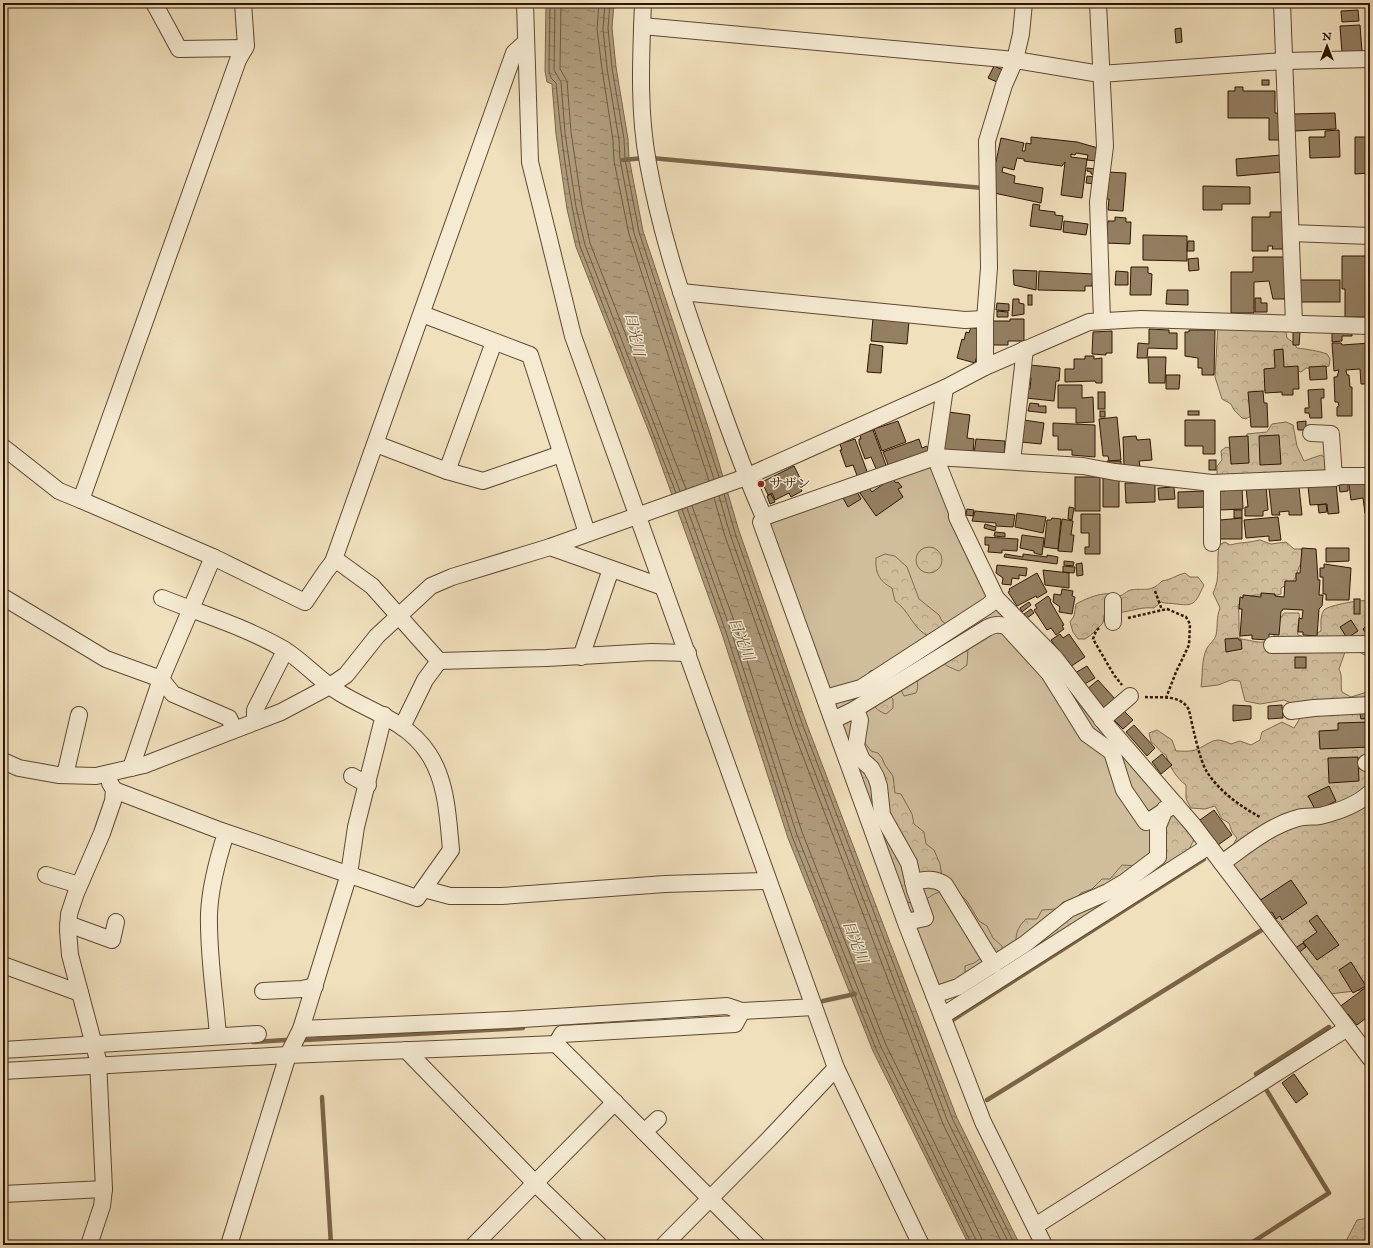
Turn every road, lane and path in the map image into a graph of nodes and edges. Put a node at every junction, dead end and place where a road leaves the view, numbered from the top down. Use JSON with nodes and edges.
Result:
{"nodes":[{"id":1,"x":154,"y":3,"type":"edge"},
{"id":2,"x":243,"y":3,"type":"edge"},
{"id":3,"x":525,"y":3,"type":"edge"},
{"id":4,"x":643,"y":3,"type":"edge"},
{"id":5,"x":1024,"y":3,"type":"edge"},
{"id":6,"x":1098,"y":3,"type":"edge"},
{"id":7,"x":1282,"y":3,"type":"edge"},
{"id":8,"x":642,"y":26,"type":"junction"},
{"id":9,"x":526,"y":42,"type":"junction"},
{"id":10,"x":245,"y":48,"type":"junction"},
{"id":11,"x":1370,"y":59,"type":"edge"},
{"id":12,"x":1015,"y":60,"type":"junction"},
{"id":13,"x":1284,"y":61,"type":"junction"},
{"id":14,"x":1100,"y":74,"type":"junction"},
{"id":15,"x":1291,"y":233,"type":"junction"},
{"id":16,"x":1370,"y":236,"type":"edge"},
{"id":17,"x":681,"y":292,"type":"junction"},
{"id":18,"x":422,"y":314,"type":"junction"},
{"id":19,"x":985,"y":319,"type":"junction"},
{"id":20,"x":1102,"y":320,"type":"junction"},
{"id":21,"x":1294,"y":324,"type":"junction"},
{"id":22,"x":1370,"y":326,"type":"edge"},
{"id":23,"x":494,"y":342,"type":"junction"},
{"id":24,"x":1025,"y":349,"type":"junction"},
{"id":25,"x":985,"y":367,"type":"junction"},
{"id":26,"x":945,"y":388,"type":"junction"},
{"id":27,"x":1311,"y":433,"type":"dead end"},
{"id":28,"x":376,"y":444,"type":"junction"},
{"id":29,"x":3,"y":447,"type":"edge"},
{"id":30,"x":561,"y":454,"type":"junction"},
{"id":31,"x":936,"y":457,"type":"junction"},
{"id":32,"x":1012,"y":461,"type":"junction"},
{"id":33,"x":447,"y":471,"type":"junction"},
{"id":34,"x":1370,"y":476,"type":"edge"},
{"id":35,"x":746,"y":477,"type":"junction"},
{"id":36,"x":1334,"y":478,"type":"junction"},
{"id":37,"x":1212,"y":483,"type":"junction"},
{"id":38,"x":81,"y":500,"type":"junction"},
{"id":39,"x":637,"y":516,"type":"junction"},
{"id":40,"x":764,"y":517,"type":"junction"},
{"id":41,"x":587,"y":533,"type":"junction"},
{"id":42,"x":1212,"y":542,"type":"dead end"},
{"id":43,"x":550,"y":547,"type":"junction"},
{"id":44,"x":213,"y":557,"type":"junction"},
{"id":45,"x":333,"y":562,"type":"junction"},
{"id":46,"x":611,"y":569,"type":"junction"},
{"id":47,"x":663,"y":588,"type":"junction"},
{"id":48,"x":1155,"y":591,"type":"dead end"},
{"id":49,"x":3,"y":597,"type":"edge"},
{"id":50,"x":162,"y":598,"type":"dead end"},
{"id":51,"x":996,"y":598,"type":"junction"},
{"id":52,"x":1113,"y":601,"type":"dead end"},
{"id":53,"x":192,"y":610,"type":"junction"},
{"id":54,"x":1162,"y":610,"type":"junction"},
{"id":55,"x":977,"y":612,"type":"junction"},
{"id":56,"x":399,"y":615,"type":"junction"},
{"id":57,"x":1113,"y":622,"type":"junction"},
{"id":58,"x":987,"y":628,"type":"junction"},
{"id":59,"x":1370,"y":644,"type":"edge"},
{"id":60,"x":1272,"y":645,"type":"dead end"},
{"id":61,"x":285,"y":651,"type":"junction"},
{"id":62,"x":688,"y":653,"type":"junction"},
{"id":63,"x":581,"y":656,"type":"junction"},
{"id":64,"x":922,"y":658,"type":"junction"},
{"id":65,"x":439,"y":661,"type":"junction"},
{"id":66,"x":162,"y":678,"type":"junction"},
{"id":67,"x":330,"y":686,"type":"junction"},
{"id":68,"x":1130,"y":696,"type":"junction"},
{"id":69,"x":825,"y":698,"type":"junction"},
{"id":70,"x":1166,"y":698,"type":"junction"},
{"id":71,"x":1370,"y":705,"type":"edge"},
{"id":72,"x":852,"y":711,"type":"junction"},
{"id":73,"x":1291,"y":711,"type":"dead end"},
{"id":74,"x":79,"y":715,"type":"dead end"},
{"id":75,"x":384,"y":715,"type":"junction"},
{"id":76,"x":833,"y":720,"type":"junction"},
{"id":77,"x":1102,"y":720,"type":"junction"},
{"id":78,"x":255,"y":722,"type":"junction"},
{"id":79,"x":402,"y":727,"type":"junction"},
{"id":80,"x":234,"y":729,"type":"junction"},
{"id":81,"x":3,"y":761,"type":"edge"},
{"id":82,"x":131,"y":768,"type":"junction"},
{"id":83,"x":105,"y":774,"type":"junction"},
{"id":84,"x":65,"y":775,"type":"junction"},
{"id":85,"x":352,"y":776,"type":"dead end"},
{"id":86,"x":368,"y":785,"type":"junction"},
{"id":87,"x":114,"y":790,"type":"junction"},
{"id":88,"x":1370,"y":793,"type":"edge"},
{"id":89,"x":1171,"y":807,"type":"junction"},
{"id":90,"x":1281,"y":824,"type":"junction"},
{"id":91,"x":226,"y":833,"type":"junction"},
{"id":92,"x":1209,"y":846,"type":"junction"},
{"id":93,"x":1222,"y":863,"type":"junction"},
{"id":94,"x":349,"y":874,"type":"junction"},
{"id":95,"x":46,"y":875,"type":"dead end"},
{"id":96,"x":768,"y":882,"type":"junction"},
{"id":97,"x":914,"y":882,"type":"junction"},
{"id":98,"x":79,"y":885,"type":"junction"},
{"id":99,"x":424,"y":889,"type":"junction"},
{"id":100,"x":116,"y":922,"type":"dead end"},
{"id":101,"x":906,"y":922,"type":"junction"},
{"id":102,"x":68,"y":924,"type":"junction"},
{"id":103,"x":1016,"y":959,"type":"junction"},
{"id":104,"x":3,"y":965,"type":"edge"},
{"id":105,"x":994,"y":965,"type":"junction"},
{"id":106,"x":314,"y":986,"type":"junction"},
{"id":107,"x":263,"y":991,"type":"dead end"},
{"id":108,"x":80,"y":993,"type":"junction"},
{"id":109,"x":934,"y":995,"type":"junction"},
{"id":110,"x":814,"y":1007,"type":"junction"},
{"id":111,"x":742,"y":1011,"type":"junction"},
{"id":112,"x":942,"y":1016,"type":"junction"},
{"id":113,"x":301,"y":1029,"type":"junction"},
{"id":114,"x":1346,"y":1029,"type":"junction"},
{"id":115,"x":258,"y":1034,"type":"dead end"},
{"id":116,"x":218,"y":1036,"type":"junction"},
{"id":117,"x":94,"y":1044,"type":"junction"},
{"id":118,"x":556,"y":1044,"type":"junction"},
{"id":119,"x":3,"y":1050,"type":"edge"},
{"id":120,"x":406,"y":1050,"type":"junction"},
{"id":121,"x":288,"y":1055,"type":"junction"},
{"id":122,"x":1370,"y":1058,"type":"edge"},
{"id":123,"x":97,"y":1066,"type":"junction"},
{"id":124,"x":836,"y":1068,"type":"junction"},
{"id":125,"x":3,"y":1071,"type":"edge"},
{"id":126,"x":615,"y":1102,"type":"junction"},
{"id":127,"x":658,"y":1119,"type":"dead end"},
{"id":128,"x":644,"y":1132,"type":"junction"},
{"id":129,"x":535,"y":1183,"type":"junction"},
{"id":130,"x":104,"y":1189,"type":"junction"},
{"id":131,"x":3,"y":1194,"type":"edge"},
{"id":132,"x":709,"y":1199,"type":"junction"},
{"id":133,"x":1035,"y":1226,"type":"junction"},
{"id":134,"x":89,"y":1245,"type":"edge"},
{"id":135,"x":229,"y":1245,"type":"edge"},
{"id":136,"x":474,"y":1245,"type":"edge"},
{"id":137,"x":599,"y":1245,"type":"edge"},
{"id":138,"x":664,"y":1245,"type":"edge"},
{"id":139,"x":757,"y":1245,"type":"edge"},
{"id":140,"x":921,"y":1245,"type":"edge"},
{"id":141,"x":1044,"y":1245,"type":"edge"}],
"edges":[{"from":1,"to":10,"type":"street"},
{"from":2,"to":10,"type":"street"},
{"from":3,"to":9,"type":"street"},
{"from":4,"to":8,"type":"street"},
{"from":5,"to":12,"type":"street"},
{"from":6,"to":14,"type":"street"},
{"from":7,"to":13,"type":"street"},
{"from":8,"to":12,"type":"street"},
{"from":8,"to":17,"type":"street"},
{"from":9,"to":18,"type":"street"},
{"from":9,"to":39,"type":"street"},
{"from":10,"to":38,"type":"street"},
{"from":11,"to":13,"type":"street"},
{"from":12,"to":14,"type":"street"},
{"from":12,"to":19,"type":"street"},
{"from":13,"to":14,"type":"street"},
{"from":13,"to":15,"type":"street"},
{"from":14,"to":20,"type":"street"},
{"from":15,"to":16,"type":"street"},
{"from":15,"to":21,"type":"street"},
{"from":17,"to":19,"type":"street"},
{"from":17,"to":35,"type":"street"},
{"from":18,"to":23,"type":"street"},
{"from":18,"to":28,"type":"street"},
{"from":19,"to":25,"type":"street"},
{"from":20,"to":21,"type":"street"},
{"from":20,"to":24,"type":"street"},
{"from":21,"to":22,"type":"street"},
{"from":23,"to":30,"type":"street"},
{"from":23,"to":33,"type":"street"},
{"from":24,"to":25,"type":"street"},
{"from":24,"to":32,"type":"street"},
{"from":25,"to":26,"type":"street"},
{"from":26,"to":31,"type":"street"},
{"from":26,"to":35,"type":"street"},
{"from":27,"to":36,"type":"street"},
{"from":28,"to":33,"type":"street"},
{"from":28,"to":45,"type":"street"},
{"from":29,"to":38,"type":"street"},
{"from":30,"to":33,"type":"street"},
{"from":30,"to":41,"type":"street"},
{"from":31,"to":32,"type":"street"},
{"from":31,"to":40,"type":"street"},
{"from":31,"to":51,"type":"street"},
{"from":32,"to":37,"type":"street"},
{"from":34,"to":36,"type":"street"},
{"from":35,"to":39,"type":"street"},
{"from":35,"to":40,"type":"street"},
{"from":36,"to":37,"type":"street"},
{"from":37,"to":42,"type":"street"},
{"from":38,"to":44,"type":"street"},
{"from":39,"to":41,"type":"street"},
{"from":39,"to":47,"type":"street"},
{"from":40,"to":69,"type":"street"},
{"from":41,"to":43,"type":"street"},
{"from":43,"to":46,"type":"street"},
{"from":43,"to":56,"type":"street"},
{"from":44,"to":45,"type":"street"},
{"from":44,"to":53,"type":"street"},
{"from":45,"to":56,"type":"street"},
{"from":46,"to":47,"type":"street"},
{"from":46,"to":63,"type":"street"},
{"from":47,"to":62,"type":"street"},
{"from":48,"to":54,"type":"path"},
{"from":49,"to":66,"type":"street"},
{"from":50,"to":53,"type":"street"},
{"from":51,"to":55,"type":"street"},
{"from":51,"to":77,"type":"street"},
{"from":52,"to":57,"type":"street"},
{"from":53,"to":61,"type":"street"},
{"from":53,"to":66,"type":"street"},
{"from":54,"to":57,"type":"path"},
{"from":54,"to":70,"type":"path"},
{"from":55,"to":58,"type":"street"},
{"from":55,"to":64,"type":"street"},
{"from":56,"to":65,"type":"street"},
{"from":56,"to":67,"type":"street"},
{"from":57,"to":68,"type":"path"},
{"from":58,"to":64,"type":"street"},
{"from":58,"to":89,"type":"street"},
{"from":59,"to":60,"type":"street"},
{"from":61,"to":67,"type":"street"},
{"from":61,"to":78,"type":"street"},
{"from":62,"to":63,"type":"street"},
{"from":62,"to":96,"type":"street"},
{"from":63,"to":65,"type":"street"},
{"from":64,"to":69,"type":"street"},
{"from":64,"to":72,"type":"street"},
{"from":65,"to":79,"type":"street"},
{"from":66,"to":80,"type":"street"},
{"from":66,"to":82,"type":"street"},
{"from":67,"to":75,"type":"street"},
{"from":67,"to":78,"type":"street"},
{"from":68,"to":70,"type":"path"},
{"from":68,"to":77,"type":"street"},
{"from":69,"to":76,"type":"street"},
{"from":70,"to":90,"type":"path"},
{"from":71,"to":73,"type":"street"},
{"from":72,"to":76,"type":"street"},
{"from":72,"to":97,"type":"street"},
{"from":74,"to":84,"type":"street"},
{"from":75,"to":79,"type":"street"},
{"from":75,"to":86,"type":"street"},
{"from":76,"to":101,"type":"street"},
{"from":77,"to":89,"type":"street"},
{"from":78,"to":80,"type":"street"},
{"from":79,"to":99,"type":"street"},
{"from":80,"to":82,"type":"street"},
{"from":81,"to":84,"type":"street"},
{"from":82,"to":83,"type":"street"},
{"from":83,"to":84,"type":"street"},
{"from":83,"to":87,"type":"street"},
{"from":85,"to":86,"type":"street"},
{"from":86,"to":94,"type":"street"},
{"from":87,"to":91,"type":"street"},
{"from":87,"to":98,"type":"street"},
{"from":88,"to":90,"type":"street"},
{"from":89,"to":92,"type":"street"},
{"from":89,"to":103,"type":"street"},
{"from":90,"to":93,"type":"street"},
{"from":91,"to":94,"type":"street"},
{"from":91,"to":116,"type":"street"},
{"from":92,"to":93,"type":"street"},
{"from":92,"to":103,"type":"street"},
{"from":93,"to":114,"type":"street"},
{"from":94,"to":99,"type":"street"},
{"from":94,"to":106,"type":"street"},
{"from":95,"to":98,"type":"street"},
{"from":96,"to":99,"type":"street"},
{"from":96,"to":110,"type":"street"},
{"from":97,"to":101,"type":"street"},
{"from":97,"to":105,"type":"street"},
{"from":98,"to":102,"type":"street"},
{"from":100,"to":102,"type":"street"},
{"from":101,"to":109,"type":"street"},
{"from":102,"to":108,"type":"street"},
{"from":103,"to":105,"type":"street"},
{"from":103,"to":112,"type":"street"},
{"from":104,"to":108,"type":"street"},
{"from":105,"to":109,"type":"street"},
{"from":106,"to":107,"type":"street"},
{"from":106,"to":113,"type":"street"},
{"from":108,"to":117,"type":"street"},
{"from":109,"to":112,"type":"street"},
{"from":110,"to":111,"type":"street"},
{"from":110,"to":124,"type":"street"},
{"from":111,"to":113,"type":"street"},
{"from":111,"to":118,"type":"street"},
{"from":112,"to":133,"type":"street"},
{"from":113,"to":121,"type":"street"},
{"from":114,"to":122,"type":"street"},
{"from":114,"to":133,"type":"street"},
{"from":115,"to":116,"type":"street"},
{"from":116,"to":117,"type":"street"},
{"from":117,"to":119,"type":"street"},
{"from":117,"to":123,"type":"street"},
{"from":118,"to":120,"type":"street"},
{"from":118,"to":126,"type":"street"},
{"from":120,"to":121,"type":"street"},
{"from":120,"to":129,"type":"street"},
{"from":121,"to":123,"type":"street"},
{"from":121,"to":135,"type":"street"},
{"from":123,"to":125,"type":"street"},
{"from":123,"to":130,"type":"street"},
{"from":124,"to":132,"type":"street"},
{"from":124,"to":140,"type":"street"},
{"from":126,"to":128,"type":"street"},
{"from":126,"to":129,"type":"street"},
{"from":127,"to":128,"type":"street"},
{"from":128,"to":132,"type":"street"},
{"from":129,"to":136,"type":"street"},
{"from":129,"to":137,"type":"street"},
{"from":130,"to":131,"type":"street"},
{"from":130,"to":134,"type":"street"},
{"from":132,"to":138,"type":"street"},
{"from":132,"to":139,"type":"street"},
{"from":133,"to":141,"type":"street"}]}
